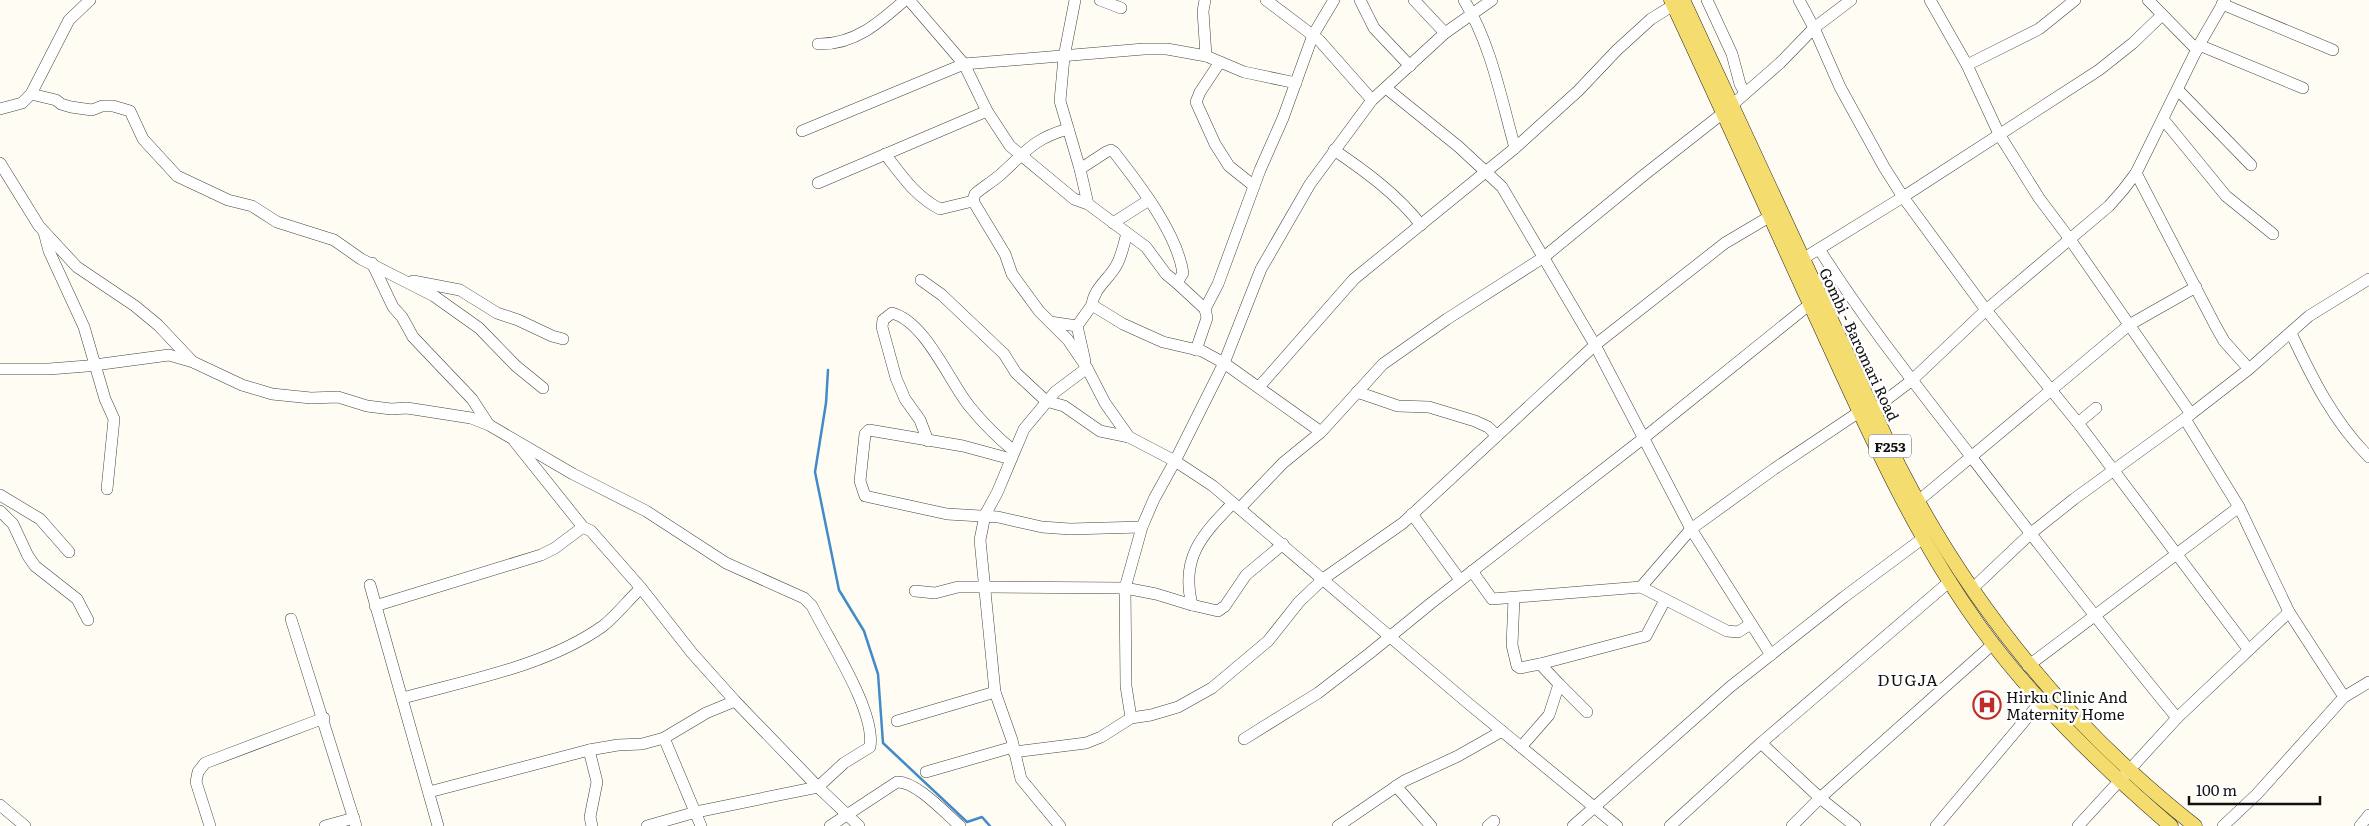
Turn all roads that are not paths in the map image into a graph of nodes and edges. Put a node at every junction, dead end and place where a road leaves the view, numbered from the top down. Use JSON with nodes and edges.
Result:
{"nodes":[{"id":1,"x":78,"y":0,"type":"edge"},
{"id":2,"x":90,"y":0,"type":"edge"},
{"id":3,"x":905,"y":0,"type":"edge"},
{"id":4,"x":909,"y":0,"type":"edge"},
{"id":5,"x":1075,"y":0,"type":"edge"},
{"id":6,"x":1100,"y":0,"type":"edge"},
{"id":7,"x":1205,"y":0,"type":"edge"},
{"id":8,"x":1266,"y":0,"type":"edge"},
{"id":9,"x":1334,"y":0,"type":"edge"},
{"id":10,"x":1360,"y":0,"type":"edge"},
{"id":11,"x":1414,"y":0,"type":"edge"},
{"id":12,"x":1464,"y":0,"type":"edge"},
{"id":13,"x":1492,"y":0,"type":"edge"},
{"id":14,"x":1706,"y":0,"type":"edge"},
{"id":15,"x":1799,"y":0,"type":"edge"},
{"id":16,"x":1851,"y":0,"type":"edge"},
{"id":17,"x":1930,"y":0,"type":"edge"},
{"id":18,"x":2075,"y":0,"type":"edge"},
{"id":19,"x":2148,"y":0,"type":"edge"},
{"id":20,"x":1677,"y":1,"type":"edge"},
{"id":21,"x":2224,"y":2,"type":"edge"},
{"id":22,"x":1121,"y":8,"type":"dead end"},
{"id":23,"x":1472,"y":14,"type":"junction"},
{"id":24,"x":2162,"y":15,"type":"junction"},
{"id":25,"x":69,"y":20,"type":"junction"},
{"id":26,"x":1814,"y":28,"type":"junction"},
{"id":27,"x":1445,"y":33,"type":"junction"},
{"id":28,"x":1313,"y":35,"type":"junction"},
{"id":29,"x":818,"y":44,"type":"dead end"},
{"id":30,"x":2198,"y":48,"type":"junction"},
{"id":31,"x":2333,"y":50,"type":"dead end"},
{"id":32,"x":1206,"y":56,"type":"junction"},
{"id":33,"x":1064,"y":57,"type":"junction"},
{"id":34,"x":1220,"y":62,"type":"junction"},
{"id":35,"x":964,"y":64,"type":"junction"},
{"id":36,"x":1967,"y":65,"type":"junction"},
{"id":37,"x":1410,"y":66,"type":"junction"},
{"id":38,"x":1296,"y":83,"type":"junction"},
{"id":39,"x":1386,"y":88,"type":"junction"},
{"id":40,"x":2303,"y":88,"type":"dead end"},
{"id":41,"x":2178,"y":90,"type":"junction"},
{"id":42,"x":1746,"y":93,"type":"junction"},
{"id":43,"x":31,"y":94,"type":"junction"},
{"id":44,"x":1372,"y":100,"type":"junction"},
{"id":45,"x":0,"y":109,"type":"edge"},
{"id":46,"x":1728,"y":109,"type":"junction"},
{"id":47,"x":987,"y":111,"type":"junction"},
{"id":48,"x":2163,"y":119,"type":"junction"},
{"id":49,"x":1068,"y":129,"type":"junction"},
{"id":50,"x":802,"y":132,"type":"dead end"},
{"id":51,"x":1999,"y":134,"type":"junction"},
{"id":52,"x":1515,"y":148,"type":"junction"},
{"id":53,"x":1334,"y":150,"type":"junction"},
{"id":54,"x":885,"y":154,"type":"junction"},
{"id":55,"x":1019,"y":154,"type":"junction"},
{"id":56,"x":0,"y":163,"type":"edge"},
{"id":57,"x":2251,"y":165,"type":"dead end"},
{"id":58,"x":1080,"y":169,"type":"junction"},
{"id":59,"x":1486,"y":172,"type":"junction"},
{"id":60,"x":2136,"y":173,"type":"junction"},
{"id":61,"x":818,"y":183,"type":"dead end"},
{"id":62,"x":1254,"y":186,"type":"junction"},
{"id":63,"x":1903,"y":197,"type":"junction"},
{"id":64,"x":1149,"y":200,"type":"junction"},
{"id":65,"x":973,"y":201,"type":"junction"},
{"id":66,"x":1088,"y":204,"type":"junction"},
{"id":67,"x":1770,"y":217,"type":"junction"},
{"id":68,"x":1113,"y":223,"type":"junction"},
{"id":69,"x":1421,"y":225,"type":"junction"},
{"id":70,"x":44,"y":231,"type":"junction"},
{"id":71,"x":1127,"y":232,"type":"junction"},
{"id":72,"x":2272,"y":234,"type":"dead end"},
{"id":73,"x":2069,"y":238,"type":"junction"},
{"id":74,"x":1819,"y":249,"type":"junction"},
{"id":75,"x":1544,"y":258,"type":"junction"},
{"id":76,"x":1798,"y":262,"type":"junction"},
{"id":77,"x":372,"y":263,"type":"junction"},
{"id":78,"x":2369,"y":279,"type":"edge"},
{"id":79,"x":404,"y":280,"type":"junction"},
{"id":80,"x":921,"y":280,"type":"dead end"},
{"id":81,"x":1177,"y":283,"type":"junction"},
{"id":82,"x":2196,"y":287,"type":"junction"},
{"id":83,"x":1810,"y":304,"type":"junction"},
{"id":84,"x":1092,"y":306,"type":"junction"},
{"id":85,"x":1205,"y":309,"type":"junction"},
{"id":86,"x":1986,"y":310,"type":"junction"},
{"id":87,"x":1050,"y":322,"type":"junction"},
{"id":88,"x":2129,"y":325,"type":"junction"},
{"id":89,"x":1077,"y":326,"type":"junction"},
{"id":90,"x":2291,"y":333,"type":"junction"},
{"id":91,"x":563,"y":339,"type":"dead end"},
{"id":92,"x":1595,"y":345,"type":"junction"},
{"id":93,"x":1196,"y":350,"type":"junction"},
{"id":94,"x":194,"y":362,"type":"junction"},
{"id":95,"x":1224,"y":363,"type":"junction"},
{"id":96,"x":95,"y":365,"type":"junction"},
{"id":97,"x":1087,"y":368,"type":"junction"},
{"id":98,"x":0,"y":369,"type":"edge"},
{"id":99,"x":2248,"y":370,"type":"junction"},
{"id":100,"x":1911,"y":381,"type":"junction"},
{"id":101,"x":1259,"y":387,"type":"junction"},
{"id":102,"x":543,"y":388,"type":"dead end"},
{"id":103,"x":2051,"y":391,"type":"junction"},
{"id":104,"x":1357,"y":392,"type":"junction"},
{"id":105,"x":1046,"y":401,"type":"junction"},
{"id":106,"x":2096,"y":408,"type":"dead end"},
{"id":107,"x":1866,"y":411,"type":"junction"},
{"id":108,"x":2188,"y":417,"type":"junction"},
{"id":109,"x":2078,"y":423,"type":"junction"},
{"id":110,"x":488,"y":425,"type":"junction"},
{"id":111,"x":1321,"y":432,"type":"junction"},
{"id":112,"x":1497,"y":436,"type":"junction"},
{"id":113,"x":1129,"y":437,"type":"junction"},
{"id":114,"x":1645,"y":437,"type":"junction"},
{"id":115,"x":928,"y":440,"type":"junction"},
{"id":116,"x":514,"y":441,"type":"junction"},
{"id":117,"x":1012,"y":455,"type":"junction"},
{"id":118,"x":1972,"y":458,"type":"junction"},
{"id":119,"x":2369,"y":458,"type":"edge"},
{"id":120,"x":1175,"y":461,"type":"junction"},
{"id":121,"x":2115,"y":469,"type":"junction"},
{"id":122,"x":107,"y":489,"type":"dead end"},
{"id":123,"x":0,"y":495,"type":"edge"},
{"id":124,"x":1917,"y":502,"type":"junction"},
{"id":125,"x":1236,"y":506,"type":"junction"},
{"id":126,"x":2239,"y":507,"type":"junction"},
{"id":127,"x":0,"y":511,"type":"edge"},
{"id":128,"x":1412,"y":514,"type":"junction"},
{"id":129,"x":985,"y":515,"type":"junction"},
{"id":130,"x":583,"y":527,"type":"junction"},
{"id":131,"x":1142,"y":527,"type":"junction"},
{"id":132,"x":1691,"y":529,"type":"junction"},
{"id":133,"x":2030,"y":534,"type":"junction"},
{"id":134,"x":1922,"y":540,"type":"junction"},
{"id":135,"x":1283,"y":544,"type":"junction"},
{"id":136,"x":69,"y":552,"type":"dead end"},
{"id":137,"x":2175,"y":553,"type":"junction"},
{"id":138,"x":1472,"y":571,"type":"junction"},
{"id":139,"x":1323,"y":580,"type":"junction"},
{"id":140,"x":1460,"y":580,"type":"junction"},
{"id":141,"x":1949,"y":582,"type":"junction"},
{"id":142,"x":370,"y":585,"type":"dead end"},
{"id":143,"x":984,"y":587,"type":"junction"},
{"id":144,"x":1641,"y":587,"type":"junction"},
{"id":145,"x":641,"y":588,"type":"junction"},
{"id":146,"x":1125,"y":588,"type":"junction"},
{"id":147,"x":1972,"y":588,"type":"junction"},
{"id":148,"x":914,"y":591,"type":"dead end"},
{"id":149,"x":1514,"y":599,"type":"junction"},
{"id":150,"x":1665,"y":600,"type":"junction"},
{"id":151,"x":1192,"y":605,"type":"junction"},
{"id":152,"x":375,"y":606,"type":"junction"},
{"id":153,"x":2288,"y":612,"type":"junction"},
{"id":154,"x":2094,"y":617,"type":"junction"},
{"id":155,"x":291,"y":619,"type":"dead end"},
{"id":156,"x":88,"y":620,"type":"dead end"},
{"id":157,"x":1751,"y":624,"type":"junction"},
{"id":158,"x":1390,"y":636,"type":"junction"},
{"id":159,"x":1993,"y":644,"type":"junction"},
{"id":160,"x":2248,"y":649,"type":"junction"},
{"id":161,"x":1771,"y":655,"type":"junction"},
{"id":162,"x":1540,"y":664,"type":"junction"},
{"id":163,"x":2028,"y":666,"type":"junction"},
{"id":164,"x":2369,"y":682,"type":"edge"},
{"id":165,"x":1559,"y":684,"type":"junction"},
{"id":166,"x":995,"y":692,"type":"junction"},
{"id":167,"x":2344,"y":697,"type":"junction"},
{"id":168,"x":403,"y":698,"type":"junction"},
{"id":169,"x":2042,"y":700,"type":"junction"},
{"id":170,"x":735,"y":701,"type":"junction"},
{"id":171,"x":1587,"y":712,"type":"dead end"},
{"id":172,"x":324,"y":718,"type":"junction"},
{"id":173,"x":1131,"y":718,"type":"junction"},
{"id":174,"x":2176,"y":718,"type":"junction"},
{"id":175,"x":897,"y":721,"type":"dead end"},
{"id":176,"x":1502,"y":731,"type":"junction"},
{"id":177,"x":664,"y":738,"type":"junction"},
{"id":178,"x":1244,"y":739,"type":"dead end"},
{"id":179,"x":1761,"y":743,"type":"junction"},
{"id":180,"x":1521,"y":747,"type":"junction"},
{"id":181,"x":589,"y":750,"type":"junction"},
{"id":182,"x":1014,"y":750,"type":"junction"},
{"id":183,"x":926,"y":772,"type":"dead end"},
{"id":184,"x":2125,"y":775,"type":"junction"},
{"id":185,"x":1396,"y":786,"type":"junction"},
{"id":186,"x":818,"y":788,"type":"junction"},
{"id":187,"x":429,"y":792,"type":"junction"},
{"id":188,"x":1820,"y":798,"type":"junction"},
{"id":189,"x":0,"y":805,"type":"edge"},
{"id":190,"x":1594,"y":808,"type":"junction"},
{"id":191,"x":696,"y":812,"type":"junction"},
{"id":192,"x":2369,"y":815,"type":"edge"},
{"id":193,"x":846,"y":816,"type":"junction"},
{"id":194,"x":355,"y":822,"type":"edge"},
{"id":195,"x":25,"y":826,"type":"edge"},
{"id":196,"x":210,"y":826,"type":"edge"},
{"id":197,"x":325,"y":826,"type":"edge"},
{"id":198,"x":438,"y":826,"type":"edge"},
{"id":199,"x":592,"y":826,"type":"edge"},
{"id":200,"x":647,"y":826,"type":"edge"},
{"id":201,"x":701,"y":826,"type":"edge"},
{"id":202,"x":830,"y":826,"type":"edge"},
{"id":203,"x":860,"y":826,"type":"edge"},
{"id":204,"x":960,"y":826,"type":"edge"},
{"id":205,"x":1060,"y":826,"type":"edge"},
{"id":206,"x":1338,"y":826,"type":"edge"},
{"id":207,"x":1431,"y":826,"type":"edge"},
{"id":208,"x":1573,"y":826,"type":"edge"},
{"id":209,"x":1617,"y":826,"type":"edge"},
{"id":210,"x":1670,"y":826,"type":"edge"},
{"id":211,"x":1792,"y":826,"type":"edge"},
{"id":212,"x":1855,"y":826,"type":"edge"},
{"id":213,"x":1936,"y":826,"type":"edge"},
{"id":214,"x":2078,"y":826,"type":"edge"},
{"id":215,"x":2171,"y":826,"type":"edge"},
{"id":216,"x":2194,"y":826,"type":"edge"},
{"id":217,"x":2222,"y":826,"type":"edge"},
{"id":218,"x":2360,"y":826,"type":"edge"}],
"edges":[{"from":1,"to":25,"type":"street"},
{"from":2,"to":25,"type":"street"},
{"from":3,"to":29,"type":"street"},
{"from":4,"to":35,"type":"street"},
{"from":5,"to":33,"type":"street"},
{"from":6,"to":22,"type":"street"},
{"from":7,"to":32,"type":"street"},
{"from":8,"to":28,"type":"street"},
{"from":9,"to":28,"type":"street"},
{"from":10,"to":37,"type":"street"},
{"from":11,"to":27,"type":"street"},
{"from":12,"to":23,"type":"street"},
{"from":13,"to":23,"type":"street"},
{"from":14,"to":42,"type":"street"},
{"from":15,"to":26,"type":"street"},
{"from":16,"to":26,"type":"street"},
{"from":17,"to":36,"type":"street"},
{"from":18,"to":36,"type":"street"},
{"from":19,"to":24,"type":"street"},
{"from":20,"to":46,"type":"main road","name":"Gombi - Baromari Road","number":"F253"},
{"from":20,"to":52,"type":"street"},
{"from":21,"to":30,"type":"street"},
{"from":21,"to":31,"type":"street"},
{"from":23,"to":27,"type":"street"},
{"from":23,"to":52,"type":"street"},
{"from":24,"to":30,"type":"street"},
{"from":24,"to":51,"type":"street"},
{"from":25,"to":43,"type":"street"},
{"from":26,"to":42,"type":"street"},
{"from":26,"to":63,"type":"street"},
{"from":27,"to":37,"type":"street"},
{"from":28,"to":38,"type":"street"},
{"from":28,"to":44,"type":"street"},
{"from":30,"to":40,"type":"street"},
{"from":30,"to":41,"type":"street"},
{"from":32,"to":33,"type":"street"},
{"from":32,"to":34,"type":"street"},
{"from":33,"to":35,"type":"street"},
{"from":33,"to":49,"type":"street"},
{"from":34,"to":38,"type":"street"},
{"from":34,"to":62,"type":"street"},
{"from":35,"to":47,"type":"street"},
{"from":35,"to":50,"type":"street"},
{"from":36,"to":51,"type":"street"},
{"from":37,"to":39,"type":"street"},
{"from":38,"to":62,"type":"street"},
{"from":39,"to":44,"type":"street"},
{"from":39,"to":59,"type":"street"},
{"from":41,"to":48,"type":"street"},
{"from":41,"to":57,"type":"street"},
{"from":42,"to":46,"type":"street"},
{"from":43,"to":45,"type":"street"},
{"from":43,"to":77,"type":"street"},
{"from":44,"to":53,"type":"street"},
{"from":46,"to":67,"type":"main road","name":"Gombi - Baromari Road","number":"F253"},
{"from":46,"to":75,"type":"street"},
{"from":46,"to":76,"type":"main road","name":"Gombi - Baromari Road","number":"F253"},
{"from":47,"to":54,"type":"street"},
{"from":47,"to":55,"type":"street"},
{"from":48,"to":60,"type":"street"},
{"from":48,"to":72,"type":"street"},
{"from":49,"to":55,"type":"street"},
{"from":49,"to":58,"type":"street"},
{"from":51,"to":63,"type":"street"},
{"from":51,"to":73,"type":"street"},
{"from":52,"to":59,"type":"street"},
{"from":53,"to":69,"type":"street"},
{"from":53,"to":95,"type":"street"},
{"from":54,"to":61,"type":"street"},
{"from":54,"to":65,"type":"street"},
{"from":55,"to":65,"type":"street"},
{"from":55,"to":66,"type":"street"},
{"from":56,"to":70,"type":"street"},
{"from":58,"to":64,"type":"street"},
{"from":58,"to":66,"type":"street"},
{"from":59,"to":69,"type":"street"},
{"from":59,"to":75,"type":"street"},
{"from":60,"to":73,"type":"street"},
{"from":60,"to":82,"type":"street"},
{"from":62,"to":85,"type":"street"},
{"from":63,"to":74,"type":"street"},
{"from":63,"to":86,"type":"street"},
{"from":64,"to":68,"type":"street"},
{"from":64,"to":81,"type":"street"},
{"from":65,"to":87,"type":"street"},
{"from":66,"to":68,"type":"street"},
{"from":67,"to":76,"type":"main road","name":"Gombi - Baromari Road","number":"F253"},
{"from":67,"to":92,"type":"street"},
{"from":68,"to":71,"type":"street"},
{"from":69,"to":101,"type":"street"},
{"from":70,"to":94,"type":"street"},
{"from":70,"to":96,"type":"street"},
{"from":71,"to":81,"type":"street"},
{"from":71,"to":84,"type":"street"},
{"from":73,"to":86,"type":"street"},
{"from":73,"to":88,"type":"street"},
{"from":74,"to":76,"type":"street"},
{"from":74,"to":100,"type":"street"},
{"from":75,"to":92,"type":"street"},
{"from":75,"to":104,"type":"street"},
{"from":76,"to":83,"type":"main road","name":"Gombi - Baromari Road","number":"F253"},
{"from":76,"to":107,"type":"main road","name":"Gombi - Baromari Road","number":"F253"},
{"from":77,"to":79,"type":"street"},
{"from":77,"to":110,"type":"street"},
{"from":78,"to":90,"type":"street"},
{"from":79,"to":91,"type":"street"},
{"from":79,"to":102,"type":"street"},
{"from":80,"to":105,"type":"street"},
{"from":81,"to":85,"type":"street"},
{"from":82,"to":88,"type":"street"},
{"from":82,"to":99,"type":"street"},
{"from":83,"to":107,"type":"main road","name":"Gombi - Baromari Road","number":"F253"},
{"from":83,"to":114,"type":"street"},
{"from":84,"to":89,"type":"street"},
{"from":84,"to":93,"type":"street"},
{"from":85,"to":93,"type":"street"},
{"from":86,"to":100,"type":"street"},
{"from":86,"to":103,"type":"street"},
{"from":87,"to":89,"type":"street"},
{"from":87,"to":97,"type":"street"},
{"from":88,"to":103,"type":"street"},
{"from":88,"to":108,"type":"street"},
{"from":89,"to":97,"type":"street"},
{"from":90,"to":99,"type":"street"},
{"from":90,"to":119,"type":"street"},
{"from":92,"to":112,"type":"street"},
{"from":92,"to":114,"type":"street"},
{"from":93,"to":95,"type":"street"},
{"from":94,"to":96,"type":"street"},
{"from":94,"to":110,"type":"street"},
{"from":95,"to":101,"type":"street"},
{"from":95,"to":120,"type":"street"},
{"from":96,"to":98,"type":"street"},
{"from":96,"to":122,"type":"street"},
{"from":97,"to":105,"type":"street"},
{"from":97,"to":113,"type":"street"},
{"from":99,"to":108,"type":"street"},
{"from":100,"to":107,"type":"street"},
{"from":100,"to":118,"type":"street"},
{"from":101,"to":111,"type":"street"},
{"from":103,"to":109,"type":"street"},
{"from":103,"to":118,"type":"street"},
{"from":104,"to":111,"type":"street"},
{"from":104,"to":112,"type":"street"},
{"from":105,"to":113,"type":"street"},
{"from":105,"to":117,"type":"street"},
{"from":106,"to":109,"type":"street"},
{"from":107,"to":124,"type":"main road","name":"Gombi - Baromari Road","number":"F253"},
{"from":107,"to":132,"type":"street"},
{"from":107,"to":134,"type":"main road","name":"Gombi - Baromari Road","number":"F253"},
{"from":108,"to":121,"type":"street"},
{"from":108,"to":126,"type":"street"},
{"from":109,"to":121,"type":"street"},
{"from":110,"to":116,"type":"street"},
{"from":111,"to":125,"type":"street"},
{"from":112,"to":128,"type":"street"},
{"from":113,"to":120,"type":"street"},
{"from":114,"to":132,"type":"street"},
{"from":114,"to":138,"type":"street"},
{"from":115,"to":117,"type":"street"},
{"from":115,"to":117,"type":"street"},
{"from":115,"to":129,"type":"street"},
{"from":116,"to":130,"type":"street"},
{"from":116,"to":186,"type":"street"},
{"from":117,"to":129,"type":"street"},
{"from":118,"to":124,"type":"street"},
{"from":118,"to":133,"type":"street"},
{"from":120,"to":125,"type":"street"},
{"from":120,"to":131,"type":"street"},
{"from":121,"to":133,"type":"street"},
{"from":121,"to":137,"type":"street"},
{"from":123,"to":136,"type":"street"},
{"from":124,"to":147,"type":"main road","name":"Gombi - Baromari Road","number":"F253"},
{"from":125,"to":135,"type":"street"},
{"from":125,"to":151,"type":"street"},
{"from":126,"to":137,"type":"street"},
{"from":126,"to":153,"type":"street"},
{"from":127,"to":156,"type":"street"},
{"from":128,"to":139,"type":"street"},
{"from":128,"to":140,"type":"street"},
{"from":129,"to":131,"type":"street"},
{"from":129,"to":143,"type":"street"},
{"from":130,"to":145,"type":"street"},
{"from":130,"to":152,"type":"street"},
{"from":131,"to":146,"type":"street"},
{"from":132,"to":144,"type":"street"},
{"from":132,"to":157,"type":"street"},
{"from":133,"to":147,"type":"street"},
{"from":133,"to":154,"type":"street"},
{"from":134,"to":141,"type":"main road","name":"Gombi - Baromari Road","number":"F253"},
{"from":134,"to":161,"type":"street"},
{"from":135,"to":139,"type":"street"},
{"from":135,"to":151,"type":"street"},
{"from":137,"to":154,"type":"street"},
{"from":137,"to":160,"type":"street"},
{"from":138,"to":140,"type":"street"},
{"from":138,"to":149,"type":"street"},
{"from":139,"to":158,"type":"street"},
{"from":139,"to":173,"type":"street"},
{"from":140,"to":158,"type":"street"},
{"from":141,"to":159,"type":"main road","name":"Gombi - Baromari Road","number":"F253"},
{"from":141,"to":179,"type":"street"},
{"from":142,"to":152,"type":"street"},
{"from":143,"to":146,"type":"street"},
{"from":143,"to":148,"type":"street"},
{"from":143,"to":166,"type":"street"},
{"from":144,"to":149,"type":"street"},
{"from":144,"to":150,"type":"street"},
{"from":145,"to":168,"type":"street"},
{"from":145,"to":170,"type":"street"},
{"from":146,"to":151,"type":"street"},
{"from":146,"to":173,"type":"street"},
{"from":147,"to":163,"type":"main road","name":"Gombi - Baromari Road","number":"F253"},
{"from":149,"to":162,"type":"street"},
{"from":150,"to":157,"type":"street"},
{"from":150,"to":162,"type":"street"},
{"from":152,"to":168,"type":"street"},
{"from":153,"to":160,"type":"street"},
{"from":153,"to":167,"type":"street"},
{"from":154,"to":163,"type":"street"},
{"from":154,"to":174,"type":"street"},
{"from":155,"to":172,"type":"street"},
{"from":157,"to":161,"type":"street"},
{"from":158,"to":176,"type":"street"},
{"from":158,"to":178,"type":"street"},
{"from":159,"to":169,"type":"main road","name":"Gombi - Baromari Road","number":"F253"},
{"from":159,"to":188,"type":"street"},
{"from":160,"to":174,"type":"street"},
{"from":161,"to":190,"type":"street"},
{"from":162,"to":165,"type":"street"},
{"from":163,"to":184,"type":"main road","name":"Gombi - Baromari Road","number":"F253"},
{"from":164,"to":167,"type":"street"},
{"from":165,"to":171,"type":"street"},
{"from":165,"to":180,"type":"street"},
{"from":166,"to":175,"type":"street"},
{"from":166,"to":182,"type":"street"},
{"from":167,"to":217,"type":"street"},
{"from":168,"to":187,"type":"street"},
{"from":169,"to":184,"type":"main road","name":"Gombi - Baromari Road","number":"F253"},
{"from":169,"to":213,"type":"street"},
{"from":170,"to":177,"type":"street"},
{"from":170,"to":186,"type":"street"},
{"from":172,"to":194,"type":"street"},
{"from":172,"to":196,"type":"street"},
{"from":173,"to":182,"type":"street"},
{"from":174,"to":184,"type":"street"},
{"from":176,"to":180,"type":"street"},
{"from":176,"to":185,"type":"street"},
{"from":177,"to":181,"type":"street"},
{"from":177,"to":191,"type":"street"},
{"from":179,"to":188,"type":"street"},
{"from":179,"to":210,"type":"street"},
{"from":180,"to":190,"type":"street"},
{"from":181,"to":187,"type":"street"},
{"from":181,"to":199,"type":"street"},
{"from":182,"to":183,"type":"street"},
{"from":182,"to":205,"type":"street"},
{"from":184,"to":214,"type":"street"},
{"from":184,"to":215,"type":"main road","name":"Gombi - Baromari Road","number":"F253"},
{"from":184,"to":216,"type":"main road","name":"Gombi - Baromari Road","number":"F253"},
{"from":185,"to":206,"type":"street"},
{"from":185,"to":207,"type":"street"},
{"from":186,"to":191,"type":"street"},
{"from":186,"to":193,"type":"street"},
{"from":187,"to":198,"type":"street"},
{"from":188,"to":211,"type":"street"},
{"from":188,"to":212,"type":"street"},
{"from":189,"to":195,"type":"street"},
{"from":190,"to":208,"type":"street"},
{"from":190,"to":209,"type":"street"},
{"from":191,"to":200,"type":"street"},
{"from":191,"to":201,"type":"street"},
{"from":192,"to":218,"type":"street"},
{"from":193,"to":202,"type":"street"},
{"from":193,"to":203,"type":"street"},
{"from":193,"to":204,"type":"street"},
{"from":194,"to":197,"type":"street"}]}
